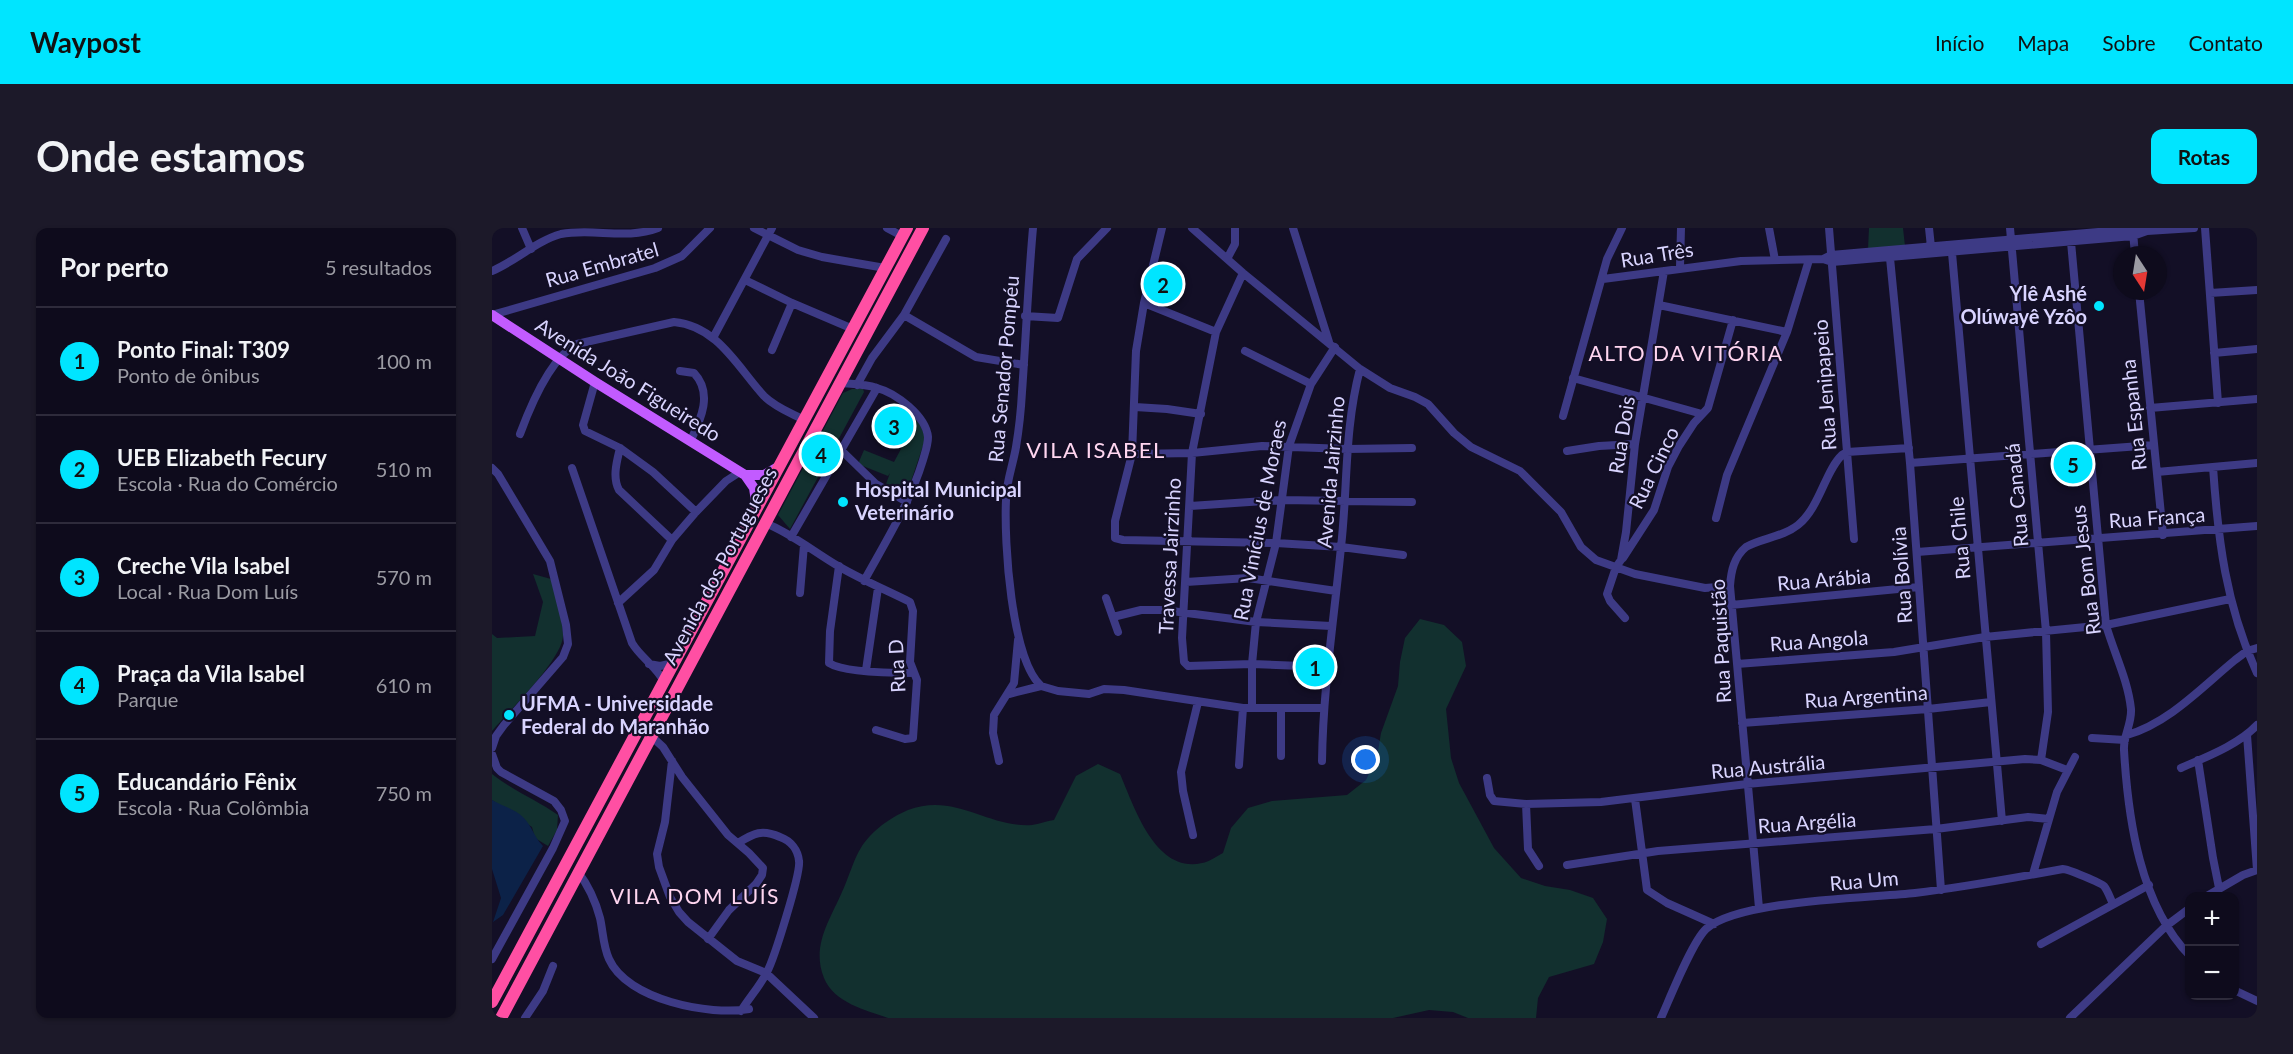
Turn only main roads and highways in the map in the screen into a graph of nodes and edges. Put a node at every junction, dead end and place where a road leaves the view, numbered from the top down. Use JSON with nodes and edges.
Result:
{"nodes":[{"id":1,"x":923,"y":228,"type":"edge"},
{"id":2,"x":904,"y":232,"type":"edge"},
{"id":3,"x":872,"y":293,"type":"junction"},
{"id":4,"x":492,"y":315,"type":"edge"},
{"id":5,"x":855,"y":355,"type":"junction"},
{"id":6,"x":780,"y":465,"type":"junction"},
{"id":7,"x":743,"y":473,"type":"junction"},
{"id":8,"x":757,"y":508,"type":"junction"},
{"id":9,"x":662,"y":685,"type":"junction"},
{"id":10,"x":651,"y":736,"type":"junction"},
{"id":11,"x":492,"y":1002,"type":"edge"},
{"id":12,"x":501,"y":1018,"type":"edge"}],
"edges":[{"from":1,"to":5,"type":"highway","name":"Avenida dos Portugueses"},
{"from":2,"to":3,"type":"highway","name":"Avenida dos Portugueses"},
{"from":3,"to":5,"type":"highway"},
{"from":3,"to":6,"type":"highway","name":"Avenida dos Portugueses"},
{"from":4,"to":7,"type":"main road","name":"Avenida João Figueiredo"},
{"from":5,"to":10,"type":"highway","name":"Avenida dos Portugueses"},
{"from":6,"to":7,"type":"main road"},
{"from":6,"to":8,"type":"highway","name":"Avenida dos Portugueses"},
{"from":7,"to":8,"type":"main road"},
{"from":8,"to":9,"type":"highway","name":"Avenida dos Portugueses"},
{"from":9,"to":10,"type":"highway"},
{"from":9,"to":11,"type":"highway","name":"Avenida dos Portugueses"},
{"from":10,"to":12,"type":"highway","name":"Avenida dos Portugueses"}]}
